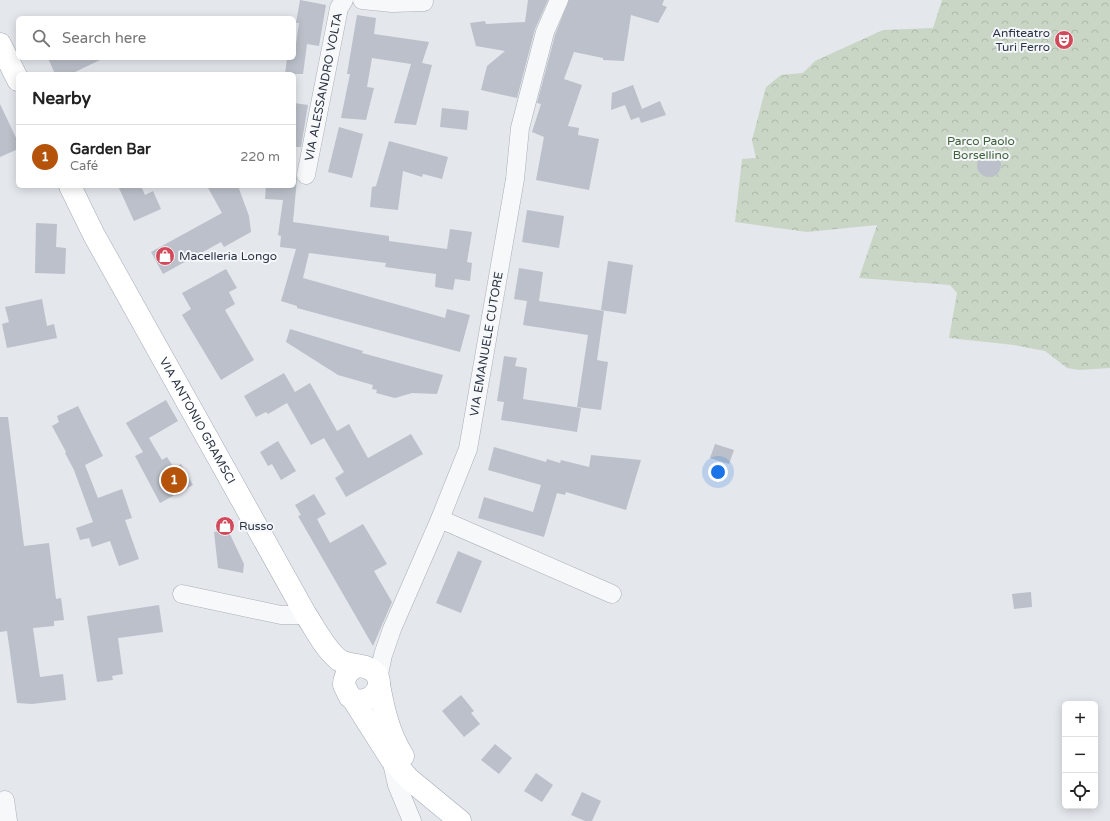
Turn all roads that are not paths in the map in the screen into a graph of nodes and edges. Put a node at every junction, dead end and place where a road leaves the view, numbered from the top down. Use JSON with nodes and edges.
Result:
{"nodes":[{"id":1,"x":344,"y":0,"type":"edge"},
{"id":2,"x":362,"y":0,"type":"edge"},
{"id":3,"x":559,"y":0,"type":"edge"},
{"id":4,"x":424,"y":2,"type":"dead end"},
{"id":5,"x":0,"y":44,"type":"edge"},
{"id":6,"x":16,"y":76,"type":"edge"},
{"id":7,"x":306,"y":175,"type":"dead end"},
{"id":8,"x":71,"y":188,"type":"edge"},
{"id":9,"x":440,"y":519,"type":"junction"},
{"id":10,"x":182,"y":594,"type":"dead end"},
{"id":11,"x":612,"y":594,"type":"dead end"},
{"id":12,"x":306,"y":615,"type":"junction"},
{"id":13,"x":330,"y":652,"type":"junction"},
{"id":14,"x":360,"y":666,"type":"junction"},
{"id":15,"x":378,"y":682,"type":"junction"},
{"id":16,"x":349,"y":694,"type":"junction"},
{"id":17,"x":391,"y":759,"type":"junction"},
{"id":18,"x":430,"y":795,"type":"junction"},
{"id":19,"x":5,"y":800,"type":"dead end"},
{"id":20,"x":8,"y":821,"type":"edge"},
{"id":21,"x":412,"y":821,"type":"edge"},
{"id":22,"x":460,"y":821,"type":"edge"}],
"edges":[{"from":1,"to":7,"type":"street","name":"VIA ALESSANDRO VOLTA"},
{"from":2,"to":4,"type":"street"},
{"from":3,"to":9,"type":"street","name":"VIA EMANUELE CUTORE"},
{"from":5,"to":6,"type":"main road"},
{"from":8,"to":12,"type":"main road","name":"VIA ANTONIO GRAMSCI"},
{"from":9,"to":11,"type":"street"},
{"from":9,"to":15,"type":"street","name":"VIA EMANUELE CUTORE"},
{"from":10,"to":12,"type":"street"},
{"from":12,"to":13,"type":"main road","name":"VIA ANTONIO GRAMSCI"},
{"from":13,"to":14,"type":"main road"},
{"from":13,"to":16,"type":"main road"},
{"from":14,"to":15,"type":"main road"},
{"from":14,"to":16,"type":"main road"},
{"from":15,"to":16,"type":"main road"},
{"from":15,"to":18,"type":"main road"},
{"from":16,"to":17,"type":"main road"},
{"from":17,"to":18,"type":"main road"},
{"from":17,"to":21,"type":"street"},
{"from":18,"to":22,"type":"main road"},
{"from":19,"to":20,"type":"street"}]}
